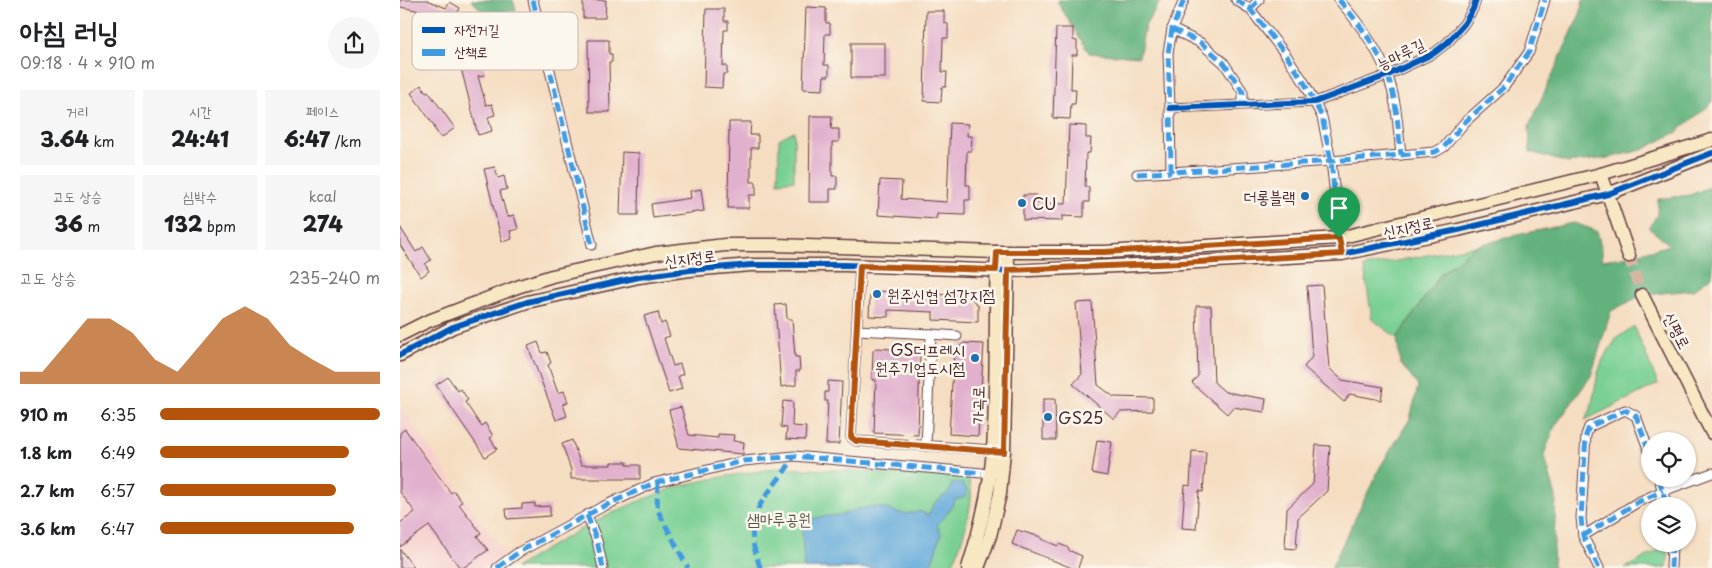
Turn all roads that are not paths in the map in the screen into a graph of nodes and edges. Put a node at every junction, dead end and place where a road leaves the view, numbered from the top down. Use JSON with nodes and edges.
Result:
{"nodes":[{"id":1,"x":1184,"y":0,"type":"edge"},
{"id":2,"x":1236,"y":0,"type":"edge"},
{"id":3,"x":1259,"y":0,"type":"edge"},
{"id":4,"x":1339,"y":0,"type":"edge"},
{"id":5,"x":1476,"y":0,"type":"edge"},
{"id":6,"x":1545,"y":0,"type":"edge"},
{"id":7,"x":1250,"y":10,"type":"junction"},
{"id":8,"x":1172,"y":29,"type":"junction"},
{"id":9,"x":550,"y":70,"type":"edge"},
{"id":10,"x":1388,"y":75,"type":"junction"},
{"id":11,"x":1315,"y":102,"type":"junction"},
{"id":12,"x":1243,"y":104,"type":"junction"},
{"id":13,"x":1170,"y":108,"type":"junction"},
{"id":14,"x":1712,"y":140,"type":"edge"},
{"id":15,"x":1712,"y":153,"type":"edge"},
{"id":16,"x":1402,"y":155,"type":"junction"},
{"id":17,"x":1331,"y":161,"type":"junction"},
{"id":18,"x":1171,"y":172,"type":"junction"},
{"id":19,"x":1137,"y":174,"type":"dead end"},
{"id":20,"x":1601,"y":174,"type":"junction"},
{"id":21,"x":1608,"y":194,"type":"junction"},
{"id":22,"x":1339,"y":238,"type":"junction"},
{"id":23,"x":592,"y":245,"type":"dead end"},
{"id":24,"x":1002,"y":252,"type":"junction"},
{"id":25,"x":1342,"y":254,"type":"junction"},
{"id":26,"x":1629,"y":256,"type":"tunnel mouth"},
{"id":27,"x":860,"y":266,"type":"junction"},
{"id":28,"x":1002,"y":270,"type":"junction"},
{"id":29,"x":1642,"y":295,"type":"tunnel mouth"},
{"id":30,"x":857,"y":330,"type":"junction"},
{"id":31,"x":400,"y":334,"type":"edge"},
{"id":32,"x":931,"y":334,"type":"junction"},
{"id":33,"x":957,"y":336,"type":"dead end"},
{"id":34,"x":400,"y":355,"type":"edge"},
{"id":35,"x":1642,"y":432,"type":"edge"},
{"id":36,"x":1712,"y":433,"type":"edge"},
{"id":37,"x":926,"y":446,"type":"junction"},
{"id":38,"x":999,"y":451,"type":"junction"},
{"id":39,"x":982,"y":473,"type":"dead end"},
{"id":40,"x":1712,"y":473,"type":"edge"},
{"id":41,"x":1662,"y":487,"type":"edge"},
{"id":42,"x":1663,"y":491,"type":"junction"},
{"id":43,"x":1665,"y":497,"type":"edge"},
{"id":44,"x":587,"y":515,"type":"junction"},
{"id":45,"x":1583,"y":536,"type":"junction"},
{"id":46,"x":1672,"y":552,"type":"edge"},
{"id":47,"x":497,"y":568,"type":"edge"},
{"id":48,"x":602,"y":568,"type":"edge"},
{"id":49,"x":968,"y":568,"type":"edge"},
{"id":50,"x":978,"y":568,"type":"edge"},
{"id":51,"x":1599,"y":568,"type":"edge"},
{"id":52,"x":1671,"y":568,"type":"edge"}],
"edges":[{"from":1,"to":8,"type":"street"},
{"from":2,"to":7,"type":"street"},
{"from":3,"to":7,"type":"street"},
{"from":4,"to":10,"type":"street","name":"능마루길"},
{"from":5,"to":10,"type":"street","name":"능마루길"},
{"from":6,"to":16,"type":"street"},
{"from":7,"to":11,"type":"street"},
{"from":8,"to":12,"type":"street"},
{"from":8,"to":13,"type":"street"},
{"from":9,"to":23,"type":"street"},
{"from":10,"to":11,"type":"street","name":"능마루길"},
{"from":10,"to":16,"type":"street","name":"능마루길"},
{"from":11,"to":12,"type":"street","name":"능마루길"},
{"from":11,"to":17,"type":"street"},
{"from":12,"to":13,"type":"street","name":"능마루길"},
{"from":13,"to":18,"type":"street"},
{"from":14,"to":20,"type":"street","name":"신지정로"},
{"from":15,"to":21,"type":"street","name":"신지정로"},
{"from":16,"to":17,"type":"street"},
{"from":17,"to":18,"type":"street"},
{"from":17,"to":22,"type":"street"},
{"from":18,"to":19,"type":"street"},
{"from":20,"to":21,"type":"street"},
{"from":20,"to":22,"type":"street","name":"신지정로"},
{"from":21,"to":25,"type":"street","name":"신지정로"},
{"from":21,"to":26,"type":"street"},
{"from":22,"to":24,"type":"street","name":"신지정로"},
{"from":22,"to":25,"type":"street"},
{"from":24,"to":28,"type":"street","name":"가곡로"},
{"from":24,"to":31,"type":"street","name":"신지정로"},
{"from":25,"to":28,"type":"street","name":"신지정로"},
{"from":27,"to":28,"type":"street","name":"신지정로"},
{"from":27,"to":30,"type":"street"},
{"from":27,"to":34,"type":"street","name":"신지정로"},
{"from":28,"to":38,"type":"street","name":"가곡로"},
{"from":29,"to":36,"type":"street","name":"신평로"},
{"from":30,"to":32,"type":"street"},
{"from":30,"to":37,"type":"street"},
{"from":32,"to":33,"type":"street"},
{"from":32,"to":37,"type":"street"},
{"from":35,"to":45,"type":"street"},
{"from":37,"to":38,"type":"street"},
{"from":38,"to":49,"type":"street","name":"가곡로"},
{"from":38,"to":50,"type":"street","name":"가곡로"},
{"from":39,"to":44,"type":"street"},
{"from":40,"to":42,"type":"street"},
{"from":41,"to":42,"type":"street"},
{"from":42,"to":43,"type":"street"},
{"from":42,"to":45,"type":"street"},
{"from":44,"to":47,"type":"street"},
{"from":44,"to":48,"type":"street"},
{"from":45,"to":51,"type":"street"},
{"from":46,"to":52,"type":"street"}]}
